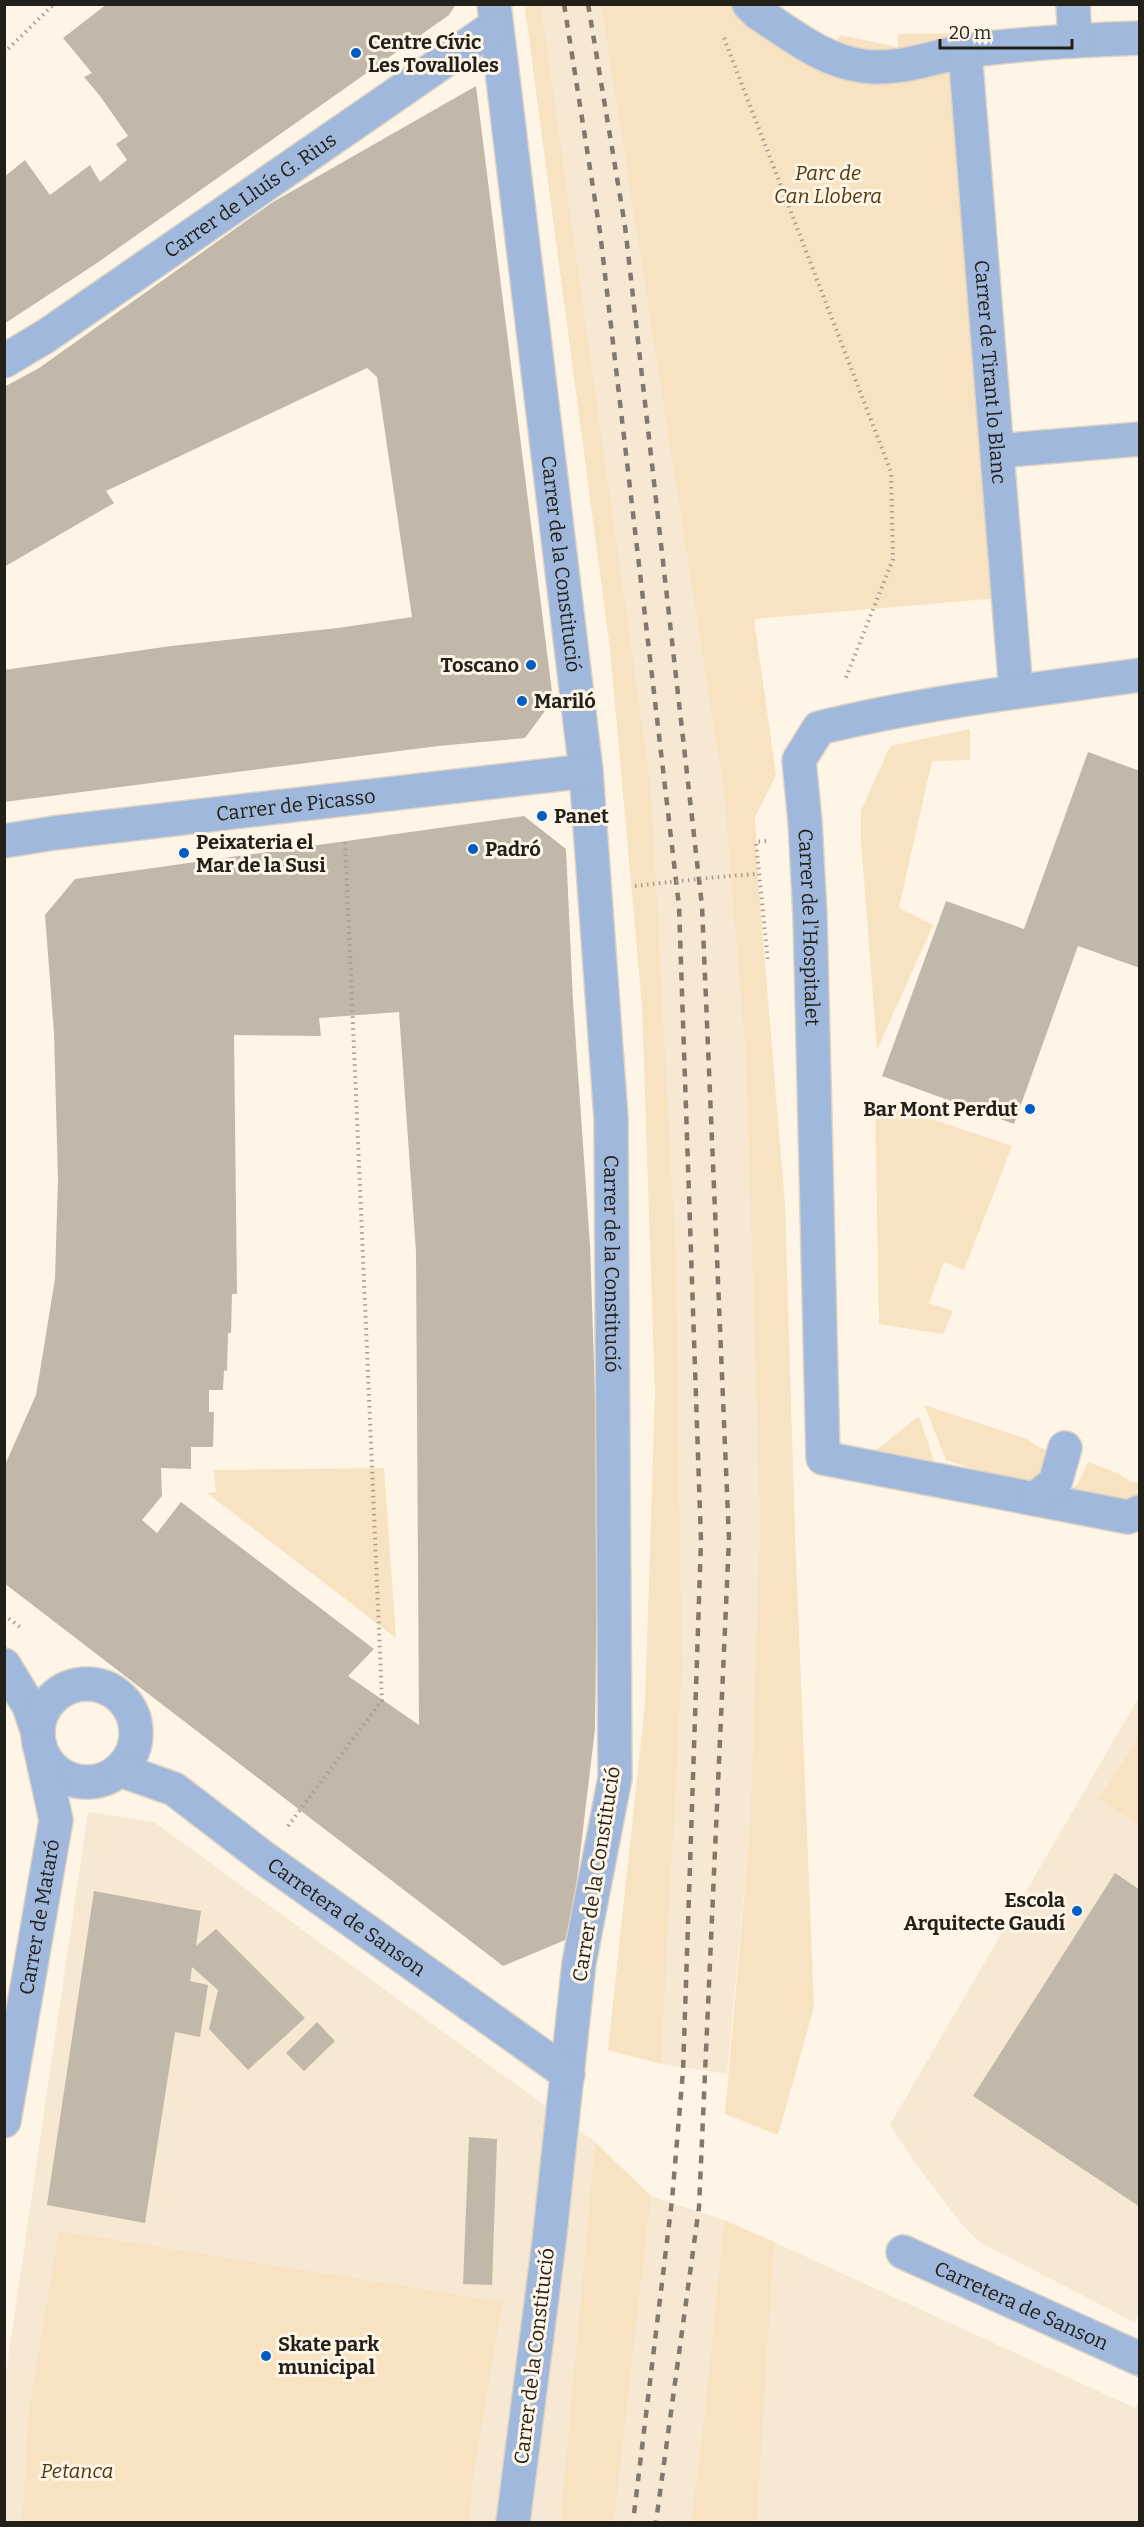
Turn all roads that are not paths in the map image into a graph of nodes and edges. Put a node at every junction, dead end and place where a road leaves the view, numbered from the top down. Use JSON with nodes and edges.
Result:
{"nodes":[{"id":1,"x":749,"y":4,"type":"edge"},
{"id":2,"x":1073,"y":4,"type":"edge"},
{"id":3,"x":494,"y":15,"type":"edge"},
{"id":4,"x":1140,"y":38,"type":"edge"},
{"id":5,"x":1075,"y":41,"type":"junction"},
{"id":6,"x":965,"y":52,"type":"junction"},
{"id":7,"x":4,"y":361,"type":"edge"},
{"id":8,"x":1140,"y":439,"type":"edge"},
{"id":9,"x":997,"y":452,"type":"junction"},
{"id":10,"x":1140,"y":675,"type":"edge"},
{"id":11,"x":1016,"y":692,"type":"junction"},
{"id":12,"x":586,"y":771,"type":"junction"},
{"id":13,"x":4,"y":841,"type":"edge"},
{"id":14,"x":1065,"y":1448,"type":"dead end"},
{"id":15,"x":1034,"y":1499,"type":"junction"},
{"id":16,"x":1140,"y":1512,"type":"edge"},
{"id":17,"x":5,"y":1666,"type":"edge"},
{"id":18,"x":76,"y":1685,"type":"junction"},
{"id":19,"x":39,"y":1739,"type":"junction"},
{"id":20,"x":111,"y":1775,"type":"junction"},
{"id":21,"x":56,"y":1820,"type":"junction"},
{"id":22,"x":568,"y":2074,"type":"junction"},
{"id":23,"x":4,"y":2121,"type":"edge"},
{"id":24,"x":903,"y":2252,"type":"dead end"},
{"id":25,"x":1140,"y":2359,"type":"edge"},
{"id":26,"x":513,"y":2523,"type":"edge"}],
"edges":[{"from":1,"to":6,"type":"street"},
{"from":2,"to":5,"type":"street"},
{"from":3,"to":7,"type":"street","name":"Carrer de Lluís G. Rius"},
{"from":3,"to":12,"type":"street","name":"Carrer de la Constitució"},
{"from":4,"to":5,"type":"street"},
{"from":5,"to":6,"type":"street"},
{"from":6,"to":9,"type":"street","name":"Carrer de Tirant lo Blanc"},
{"from":8,"to":9,"type":"street"},
{"from":9,"to":11,"type":"street","name":"Carrer de Tirant lo Blanc"},
{"from":10,"to":11,"type":"street","name":"Carrer de l'Hospitalet"},
{"from":11,"to":15,"type":"street","name":"Carrer de l'Hospitalet"},
{"from":12,"to":13,"type":"street","name":"Carrer de Picasso"},
{"from":12,"to":22,"type":"street","name":"Carrer de la Constitució"},
{"from":14,"to":15,"type":"street"},
{"from":15,"to":16,"type":"street"},
{"from":17,"to":18,"type":"street"},
{"from":17,"to":19,"type":"street"},
{"from":18,"to":19,"type":"street"},
{"from":18,"to":20,"type":"street"},
{"from":19,"to":20,"type":"street"},
{"from":19,"to":21,"type":"street","name":"Carrer de Mataró"},
{"from":20,"to":21,"type":"street","name":"Carrer de Mataró"},
{"from":20,"to":22,"type":"street","name":"Carretera de Sanson"},
{"from":21,"to":23,"type":"street","name":"Carrer de Mataró"},
{"from":22,"to":26,"type":"street","name":"Carrer de la Constitució"},
{"from":24,"to":25,"type":"street","name":"Carretera de Sanson"}]}
